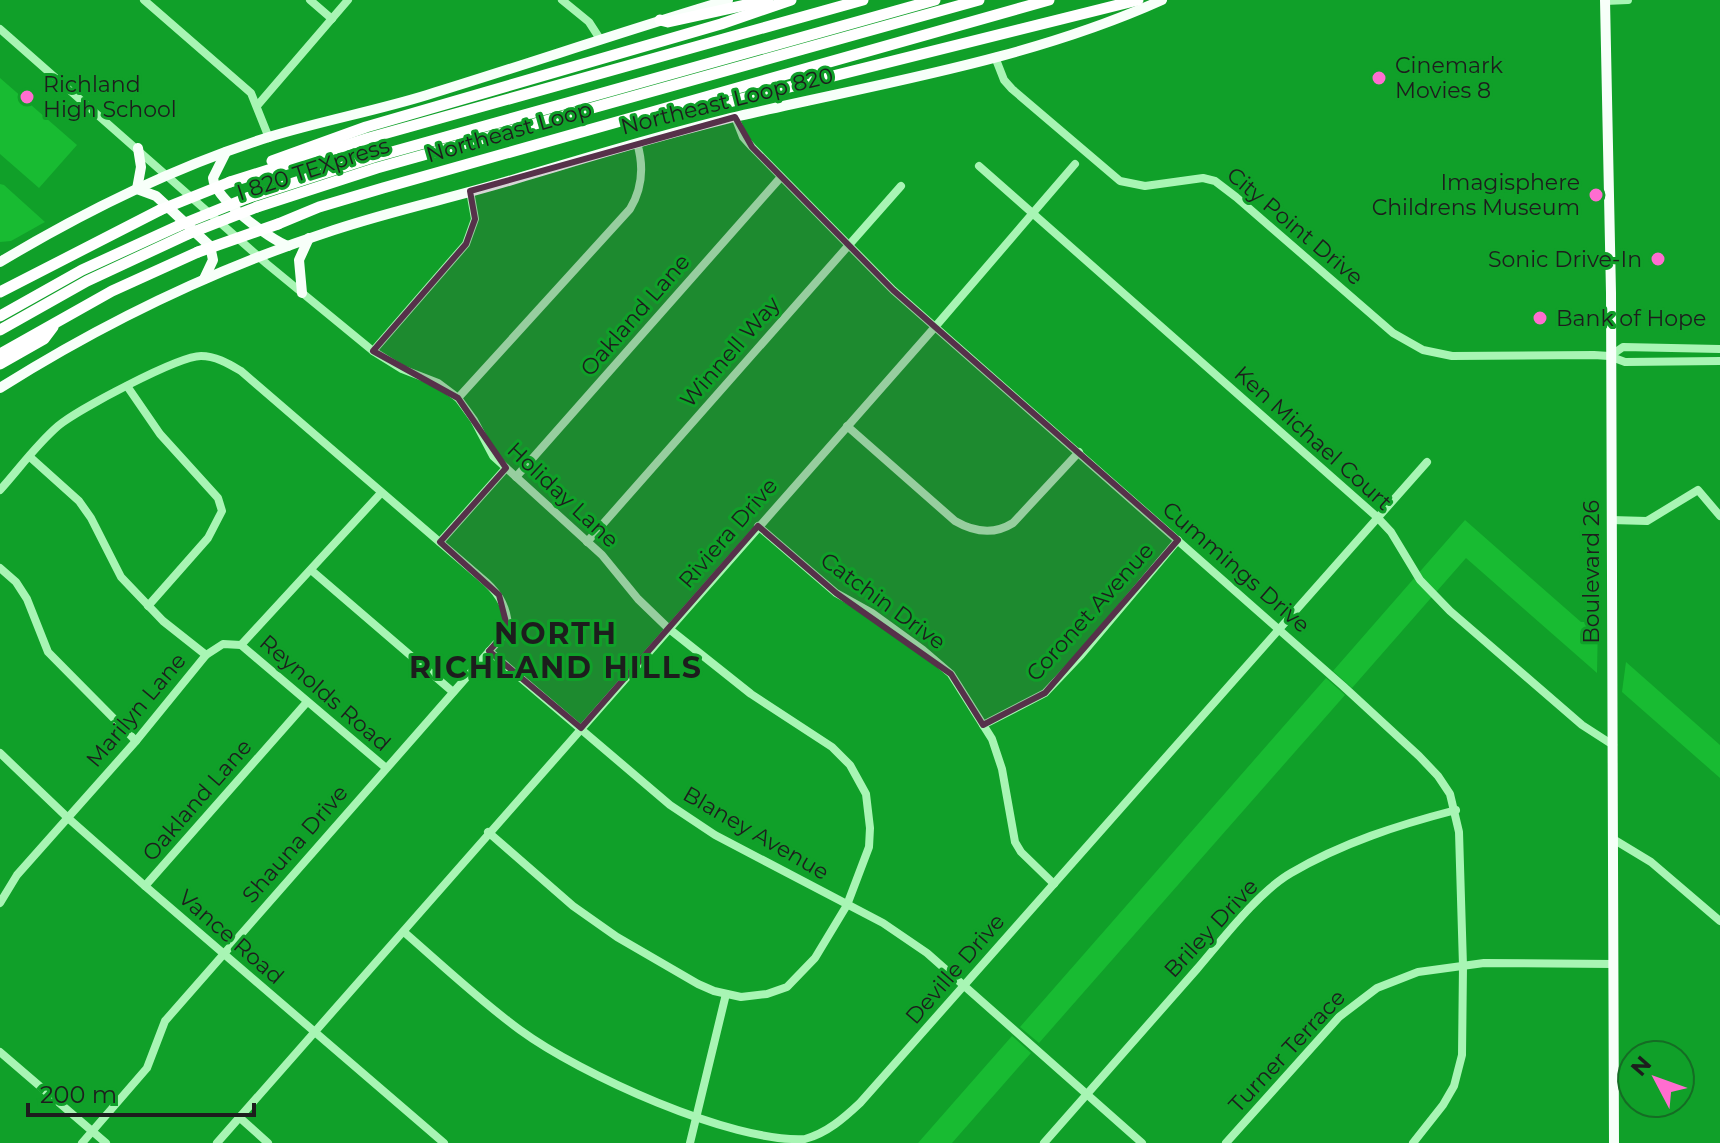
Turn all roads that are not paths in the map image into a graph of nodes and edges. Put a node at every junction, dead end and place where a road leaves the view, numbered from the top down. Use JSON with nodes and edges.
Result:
{"nodes":[{"id":1,"x":144,"y":0,"type":"edge"},
{"id":2,"x":310,"y":0,"type":"edge"},
{"id":3,"x":348,"y":0,"type":"edge"},
{"id":4,"x":562,"y":0,"type":"edge"},
{"id":5,"x":728,"y":0,"type":"edge"},
{"id":6,"x":768,"y":0,"type":"edge"},
{"id":7,"x":791,"y":0,"type":"edge"},
{"id":8,"x":863,"y":0,"type":"edge"},
{"id":9,"x":935,"y":0,"type":"edge"},
{"id":10,"x":979,"y":0,"type":"edge"},
{"id":11,"x":1049,"y":0,"type":"edge"},
{"id":12,"x":1138,"y":0,"type":"edge"},
{"id":13,"x":1162,"y":0,"type":"edge"},
{"id":14,"x":1605,"y":0,"type":"edge"},
{"id":15,"x":1628,"y":0,"type":"edge"},
{"id":16,"x":332,"y":19,"type":"junction"},
{"id":17,"x":660,"y":20,"type":"junction"},
{"id":18,"x":0,"y":29,"type":"edge"},
{"id":19,"x":600,"y":39,"type":"junction"},
{"id":20,"x":995,"y":57,"type":"junction"},
{"id":21,"x":257,"y":106,"type":"junction"},
{"id":22,"x":678,"y":106,"type":"junction"},
{"id":23,"x":735,"y":117,"type":"junction"},
{"id":24,"x":269,"y":138,"type":"junction"},
{"id":25,"x":637,"y":143,"type":"junction"},
{"id":26,"x":138,"y":148,"type":"junction"},
{"id":27,"x":226,"y":152,"type":"junction"},
{"id":28,"x":1075,"y":164,"type":"dead end"},
{"id":29,"x":979,"y":166,"type":"dead end"},
{"id":30,"x":168,"y":175,"type":"junction"},
{"id":31,"x":781,"y":177,"type":"junction"},
{"id":32,"x":230,"y":182,"type":"junction"},
{"id":33,"x":901,"y":186,"type":"dead end"},
{"id":34,"x":137,"y":189,"type":"junction"},
{"id":35,"x":470,"y":191,"type":"junction"},
{"id":36,"x":1032,"y":214,"type":"junction"},
{"id":37,"x":309,"y":238,"type":"junction"},
{"id":38,"x":850,"y":244,"type":"junction"},
{"id":39,"x":288,"y":246,"type":"junction"},
{"id":40,"x":260,"y":258,"type":"junction"},
{"id":41,"x":0,"y":262,"type":"edge"},
{"id":42,"x":204,"y":279,"type":"junction"},
{"id":43,"x":0,"y":292,"type":"edge"},
{"id":44,"x":302,"y":293,"type":"junction"},
{"id":45,"x":0,"y":316,"type":"edge"},
{"id":46,"x":58,"y":320,"type":"junction"},
{"id":47,"x":935,"y":327,"type":"junction"},
{"id":48,"x":0,"y":330,"type":"edge"},
{"id":49,"x":1720,"y":349,"type":"edge"},
{"id":50,"x":373,"y":351,"type":"junction"},
{"id":51,"x":0,"y":354,"type":"edge"},
{"id":52,"x":1609,"y":356,"type":"junction"},
{"id":53,"x":1720,"y":361,"type":"edge"},
{"id":54,"x":0,"y":364,"type":"edge"},
{"id":55,"x":127,"y":386,"type":"junction"},
{"id":56,"x":0,"y":388,"type":"edge"},
{"id":57,"x":458,"y":398,"type":"junction"},
{"id":58,"x":847,"y":426,"type":"junction"},
{"id":59,"x":1079,"y":452,"type":"junction"},
{"id":60,"x":30,"y":457,"type":"junction"},
{"id":61,"x":1427,"y":462,"type":"dead end"},
{"id":62,"x":506,"y":468,"type":"junction"},
{"id":63,"x":516,"y":477,"type":"junction"},
{"id":64,"x":0,"y":490,"type":"edge"},
{"id":65,"x":381,"y":493,"type":"junction"},
{"id":66,"x":1720,"y":516,"type":"edge"},
{"id":67,"x":1377,"y":517,"type":"junction"},
{"id":68,"x":1611,"y":520,"type":"junction"},
{"id":69,"x":758,"y":526,"type":"junction"},
{"id":70,"x":1178,"y":540,"type":"junction"},
{"id":71,"x":440,"y":542,"type":"junction"},
{"id":72,"x":587,"y":542,"type":"junction"},
{"id":73,"x":0,"y":568,"type":"edge"},
{"id":74,"x":311,"y":570,"type":"junction"},
{"id":75,"x":148,"y":606,"type":"junction"},
{"id":76,"x":668,"y":628,"type":"junction"},
{"id":77,"x":1280,"y":629,"type":"junction"},
{"id":78,"x":241,"y":645,"type":"junction"},
{"id":79,"x":489,"y":651,"type":"junction"},
{"id":80,"x":206,"y":655,"type":"junction"},
{"id":81,"x":453,"y":692,"type":"junction"},
{"id":82,"x":307,"y":702,"type":"junction"},
{"id":83,"x":983,"y":725,"type":"junction"},
{"id":84,"x":581,"y":728,"type":"junction"},
{"id":85,"x":136,"y":741,"type":"junction"},
{"id":86,"x":1613,"y":745,"type":"junction"},
{"id":87,"x":0,"y":753,"type":"edge"},
{"id":88,"x":386,"y":768,"type":"junction"},
{"id":89,"x":1456,"y":810,"type":"junction"},
{"id":90,"x":68,"y":818,"type":"junction"},
{"id":91,"x":488,"y":832,"type":"junction"},
{"id":92,"x":1613,"y":839,"type":"junction"},
{"id":93,"x":1054,"y":884,"type":"junction"},
{"id":94,"x":145,"y":886,"type":"junction"},
{"id":95,"x":1,"y":898,"type":"edge"},
{"id":96,"x":847,"y":905,"type":"junction"},
{"id":97,"x":1720,"y":921,"type":"edge"},
{"id":98,"x":404,"y":932,"type":"junction"},
{"id":99,"x":223,"y":954,"type":"junction"},
{"id":100,"x":1613,"y":964,"type":"junction"},
{"id":101,"x":1463,"y":966,"type":"junction"},
{"id":102,"x":964,"y":986,"type":"junction"},
{"id":103,"x":726,"y":994,"type":"junction"},
{"id":104,"x":313,"y":1032,"type":"junction"},
{"id":105,"x":0,"y":1052,"type":"edge"},
{"id":106,"x":1086,"y":1094,"type":"junction"},
{"id":107,"x":239,"y":1117,"type":"junction"},
{"id":108,"x":695,"y":1124,"type":"junction"},
{"id":109,"x":92,"y":1131,"type":"junction"},
{"id":110,"x":82,"y":1143,"type":"edge"},
{"id":111,"x":106,"y":1143,"type":"edge"},
{"id":112,"x":217,"y":1143,"type":"edge"},
{"id":113,"x":268,"y":1143,"type":"edge"},
{"id":114,"x":444,"y":1143,"type":"edge"},
{"id":115,"x":690,"y":1143,"type":"edge"},
{"id":116,"x":1044,"y":1143,"type":"edge"},
{"id":117,"x":1142,"y":1143,"type":"edge"},
{"id":118,"x":1226,"y":1143,"type":"edge"},
{"id":119,"x":1413,"y":1143,"type":"edge"},
{"id":120,"x":1614,"y":1143,"type":"edge"}],
"edges":[{"from":1,"to":21,"type":"street"},
{"from":2,"to":16,"type":"street"},
{"from":3,"to":16,"type":"street"},
{"from":4,"to":19,"type":"street"},
{"from":5,"to":17,"type":"main road"},
{"from":6,"to":17,"type":"highway"},
{"from":7,"to":32,"type":"highway"},
{"from":8,"to":32,"type":"highway","name":"Northeast Loop"},
{"from":9,"to":45,"type":"highway","name":"I 820 TEXpress","bridge":true},
{"from":10,"to":48,"type":"highway","name":"I 820 TEXpress","bridge":true},
{"from":11,"to":22,"type":"highway","name":"Northeast Loop"},
{"from":12,"to":22,"type":"highway"},
{"from":13,"to":20,"type":"main road","name":"Northeast Loop 820"},
{"from":14,"to":15,"type":"street"},
{"from":14,"to":52,"type":"main road","name":"Boulevard 26"},
{"from":16,"to":21,"type":"street"},
{"from":17,"to":19,"type":"main road"},
{"from":18,"to":26,"type":"street","name":"Holiday Lane"},
{"from":19,"to":24,"type":"main road"},
{"from":20,"to":23,"type":"main road","name":"Northeast Loop 820"},
{"from":20,"to":52,"type":"street","name":"City Point Drive"},
{"from":21,"to":24,"type":"street"},
{"from":22,"to":46,"type":"highway","name":"Northeast Loop","bridge":true},
{"from":23,"to":25,"type":"main road","name":"Northeast Loop 820"},
{"from":23,"to":31,"type":"street","name":"Cummings Drive"},
{"from":24,"to":27,"type":"main road"},
{"from":25,"to":35,"type":"main road","name":"Northeast Loop 820"},
{"from":25,"to":57,"type":"street"},
{"from":26,"to":30,"type":"street","name":"Holiday Lane"},
{"from":26,"to":34,"type":"main road"},
{"from":27,"to":30,"type":"main road"},
{"from":27,"to":39,"type":"main road"},
{"from":28,"to":36,"type":"street","name":"Riviera Drive"},
{"from":29,"to":36,"type":"street","name":"Ken Michael Court"},
{"from":30,"to":34,"type":"main road"},
{"from":30,"to":40,"type":"street","name":"Holiday Lane"},
{"from":31,"to":38,"type":"street","name":"Cummings Drive"},
{"from":31,"to":63,"type":"street","name":"Oakland Lane"},
{"from":32,"to":43,"type":"highway","name":"Northeast Loop","bridge":true},
{"from":33,"to":38,"type":"street","name":"Winnell Way"},
{"from":34,"to":41,"type":"main road"},
{"from":34,"to":42,"type":"main road"},
{"from":35,"to":37,"type":"main road","name":"Northeast Loop 820"},
{"from":35,"to":50,"type":"street"},
{"from":36,"to":47,"type":"street","name":"Riviera Drive"},
{"from":36,"to":67,"type":"street","name":"Ken Michael Court"},
{"from":37,"to":39,"type":"main road","name":"Northeast Loop 820"},
{"from":37,"to":44,"type":"main road"},
{"from":38,"to":47,"type":"street","name":"Cummings Drive"},
{"from":38,"to":72,"type":"street","name":"Winnell Way"},
{"from":39,"to":40,"type":"main road","name":"Northeast Loop 820"},
{"from":40,"to":42,"type":"main road","name":"Northeast Loop 820"},
{"from":40,"to":44,"type":"street","name":"Holiday Lane"},
{"from":42,"to":56,"type":"main road","name":"Northeast Loop 820"},
{"from":44,"to":50,"type":"street","name":"Holiday Lane"},
{"from":46,"to":51,"type":"highway","name":"Northeast Loop"},
{"from":46,"to":54,"type":"highway"},
{"from":47,"to":58,"type":"street","name":"Riviera Drive"},
{"from":47,"to":59,"type":"street","name":"Cummings Drive"},
{"from":49,"to":52,"type":"street","name":"City Point Drive"},
{"from":50,"to":57,"type":"street","name":"Holiday Lane"},
{"from":52,"to":53,"type":"street","name":"City Point Drive"},
{"from":52,"to":68,"type":"main road","name":"Boulevard 26"},
{"from":55,"to":60,"type":"street"},
{"from":55,"to":65,"type":"street"},
{"from":55,"to":75,"type":"street"},
{"from":57,"to":62,"type":"street","name":"Holiday Lane"},
{"from":58,"to":59,"type":"street"},
{"from":58,"to":69,"type":"street","name":"Riviera Drive"},
{"from":59,"to":70,"type":"street","name":"Cummings Drive"},
{"from":60,"to":64,"type":"street"},
{"from":60,"to":75,"type":"street"},
{"from":61,"to":67,"type":"street","name":"Deville Drive"},
{"from":62,"to":63,"type":"street","name":"Holiday Lane"},
{"from":62,"to":71,"type":"street"},
{"from":63,"to":72,"type":"street","name":"Holiday Lane"},
{"from":65,"to":71,"type":"street"},
{"from":65,"to":74,"type":"street"},
{"from":66,"to":68,"type":"street"},
{"from":67,"to":77,"type":"street","name":"Deville Drive"},
{"from":67,"to":86,"type":"street","name":"Ken Michael Court"},
{"from":68,"to":86,"type":"main road","name":"Boulevard 26"},
{"from":69,"to":76,"type":"street","name":"Riviera Drive"},
{"from":69,"to":83,"type":"street","name":"Catchin Drive"},
{"from":70,"to":77,"type":"street","name":"Cummings Drive"},
{"from":70,"to":83,"type":"street","name":"Coronet Avenue"},
{"from":71,"to":79,"type":"street"},
{"from":72,"to":76,"type":"street","name":"Holiday Lane"},
{"from":73,"to":85,"type":"street"},
{"from":74,"to":78,"type":"street"},
{"from":74,"to":81,"type":"street"},
{"from":75,"to":80,"type":"street"},
{"from":76,"to":84,"type":"street","name":"Riviera Drive"},
{"from":76,"to":96,"type":"street","name":"Holiday Lane"},
{"from":77,"to":89,"type":"street","name":"Cummings Drive"},
{"from":77,"to":93,"type":"street","name":"Deville Drive"},
{"from":78,"to":80,"type":"street","name":"Marilyn Lane"},
{"from":78,"to":82,"type":"street","name":"Reynolds Road"},
{"from":79,"to":81,"type":"street","name":"Shauna Drive"},
{"from":79,"to":84,"type":"street","name":"Blaney Avenue"},
{"from":80,"to":85,"type":"street","name":"Marilyn Lane"},
{"from":81,"to":88,"type":"street","name":"Shauna Drive"},
{"from":82,"to":88,"type":"street","name":"Reynolds Road"},
{"from":82,"to":94,"type":"street","name":"Oakland Lane"},
{"from":83,"to":93,"type":"street","name":"Catchin Drive"},
{"from":84,"to":91,"type":"street","name":"Riviera Drive"},
{"from":84,"to":96,"type":"street","name":"Blaney Avenue"},
{"from":85,"to":90,"type":"street","name":"Marilyn Lane"},
{"from":86,"to":92,"type":"main road","name":"Boulevard 26"},
{"from":87,"to":90,"type":"street","name":"Vance Road"},
{"from":88,"to":99,"type":"street","name":"Shauna Drive"},
{"from":89,"to":101,"type":"street","name":"Cummings Drive"},
{"from":89,"to":106,"type":"street","name":"Briley Drive"},
{"from":90,"to":94,"type":"street","name":"Vance Road"},
{"from":90,"to":95,"type":"street","name":"Marilyn Lane"},
{"from":91,"to":98,"type":"street","name":"Riviera Drive"},
{"from":91,"to":103,"type":"street"},
{"from":92,"to":97,"type":"street"},
{"from":92,"to":100,"type":"main road","name":"Boulevard 26"},
{"from":93,"to":102,"type":"street","name":"Deville Drive"},
{"from":94,"to":99,"type":"street","name":"Vance Road"},
{"from":96,"to":102,"type":"street","name":"Blaney Avenue"},
{"from":96,"to":103,"type":"street","name":"Holiday Lane"},
{"from":98,"to":104,"type":"street","name":"Riviera Drive"},
{"from":98,"to":108,"type":"street","name":"Deville Drive"},
{"from":99,"to":104,"type":"street","name":"Vance Road"},
{"from":99,"to":109,"type":"street","name":"Shauna Drive"},
{"from":100,"to":101,"type":"street","name":"Turner Terrace"},
{"from":100,"to":120,"type":"main road","name":"Boulevard 26"},
{"from":101,"to":118,"type":"street","name":"Turner Terrace"},
{"from":101,"to":119,"type":"street","name":"Cummings Drive"},
{"from":102,"to":106,"type":"street","name":"Blaney Avenue"},
{"from":102,"to":108,"type":"street","name":"Deville Drive"},
{"from":103,"to":108,"type":"street"},
{"from":104,"to":107,"type":"street","name":"Riviera Drive"},
{"from":104,"to":114,"type":"street","name":"Vance Road"},
{"from":105,"to":109,"type":"street"},
{"from":106,"to":116,"type":"street","name":"Briley Drive"},
{"from":106,"to":117,"type":"street","name":"Blaney Avenue"},
{"from":107,"to":112,"type":"street","name":"Riviera Drive"},
{"from":107,"to":113,"type":"street"},
{"from":108,"to":115,"type":"street"},
{"from":109,"to":110,"type":"street","name":"Shauna Drive"},
{"from":109,"to":111,"type":"street"}]}
